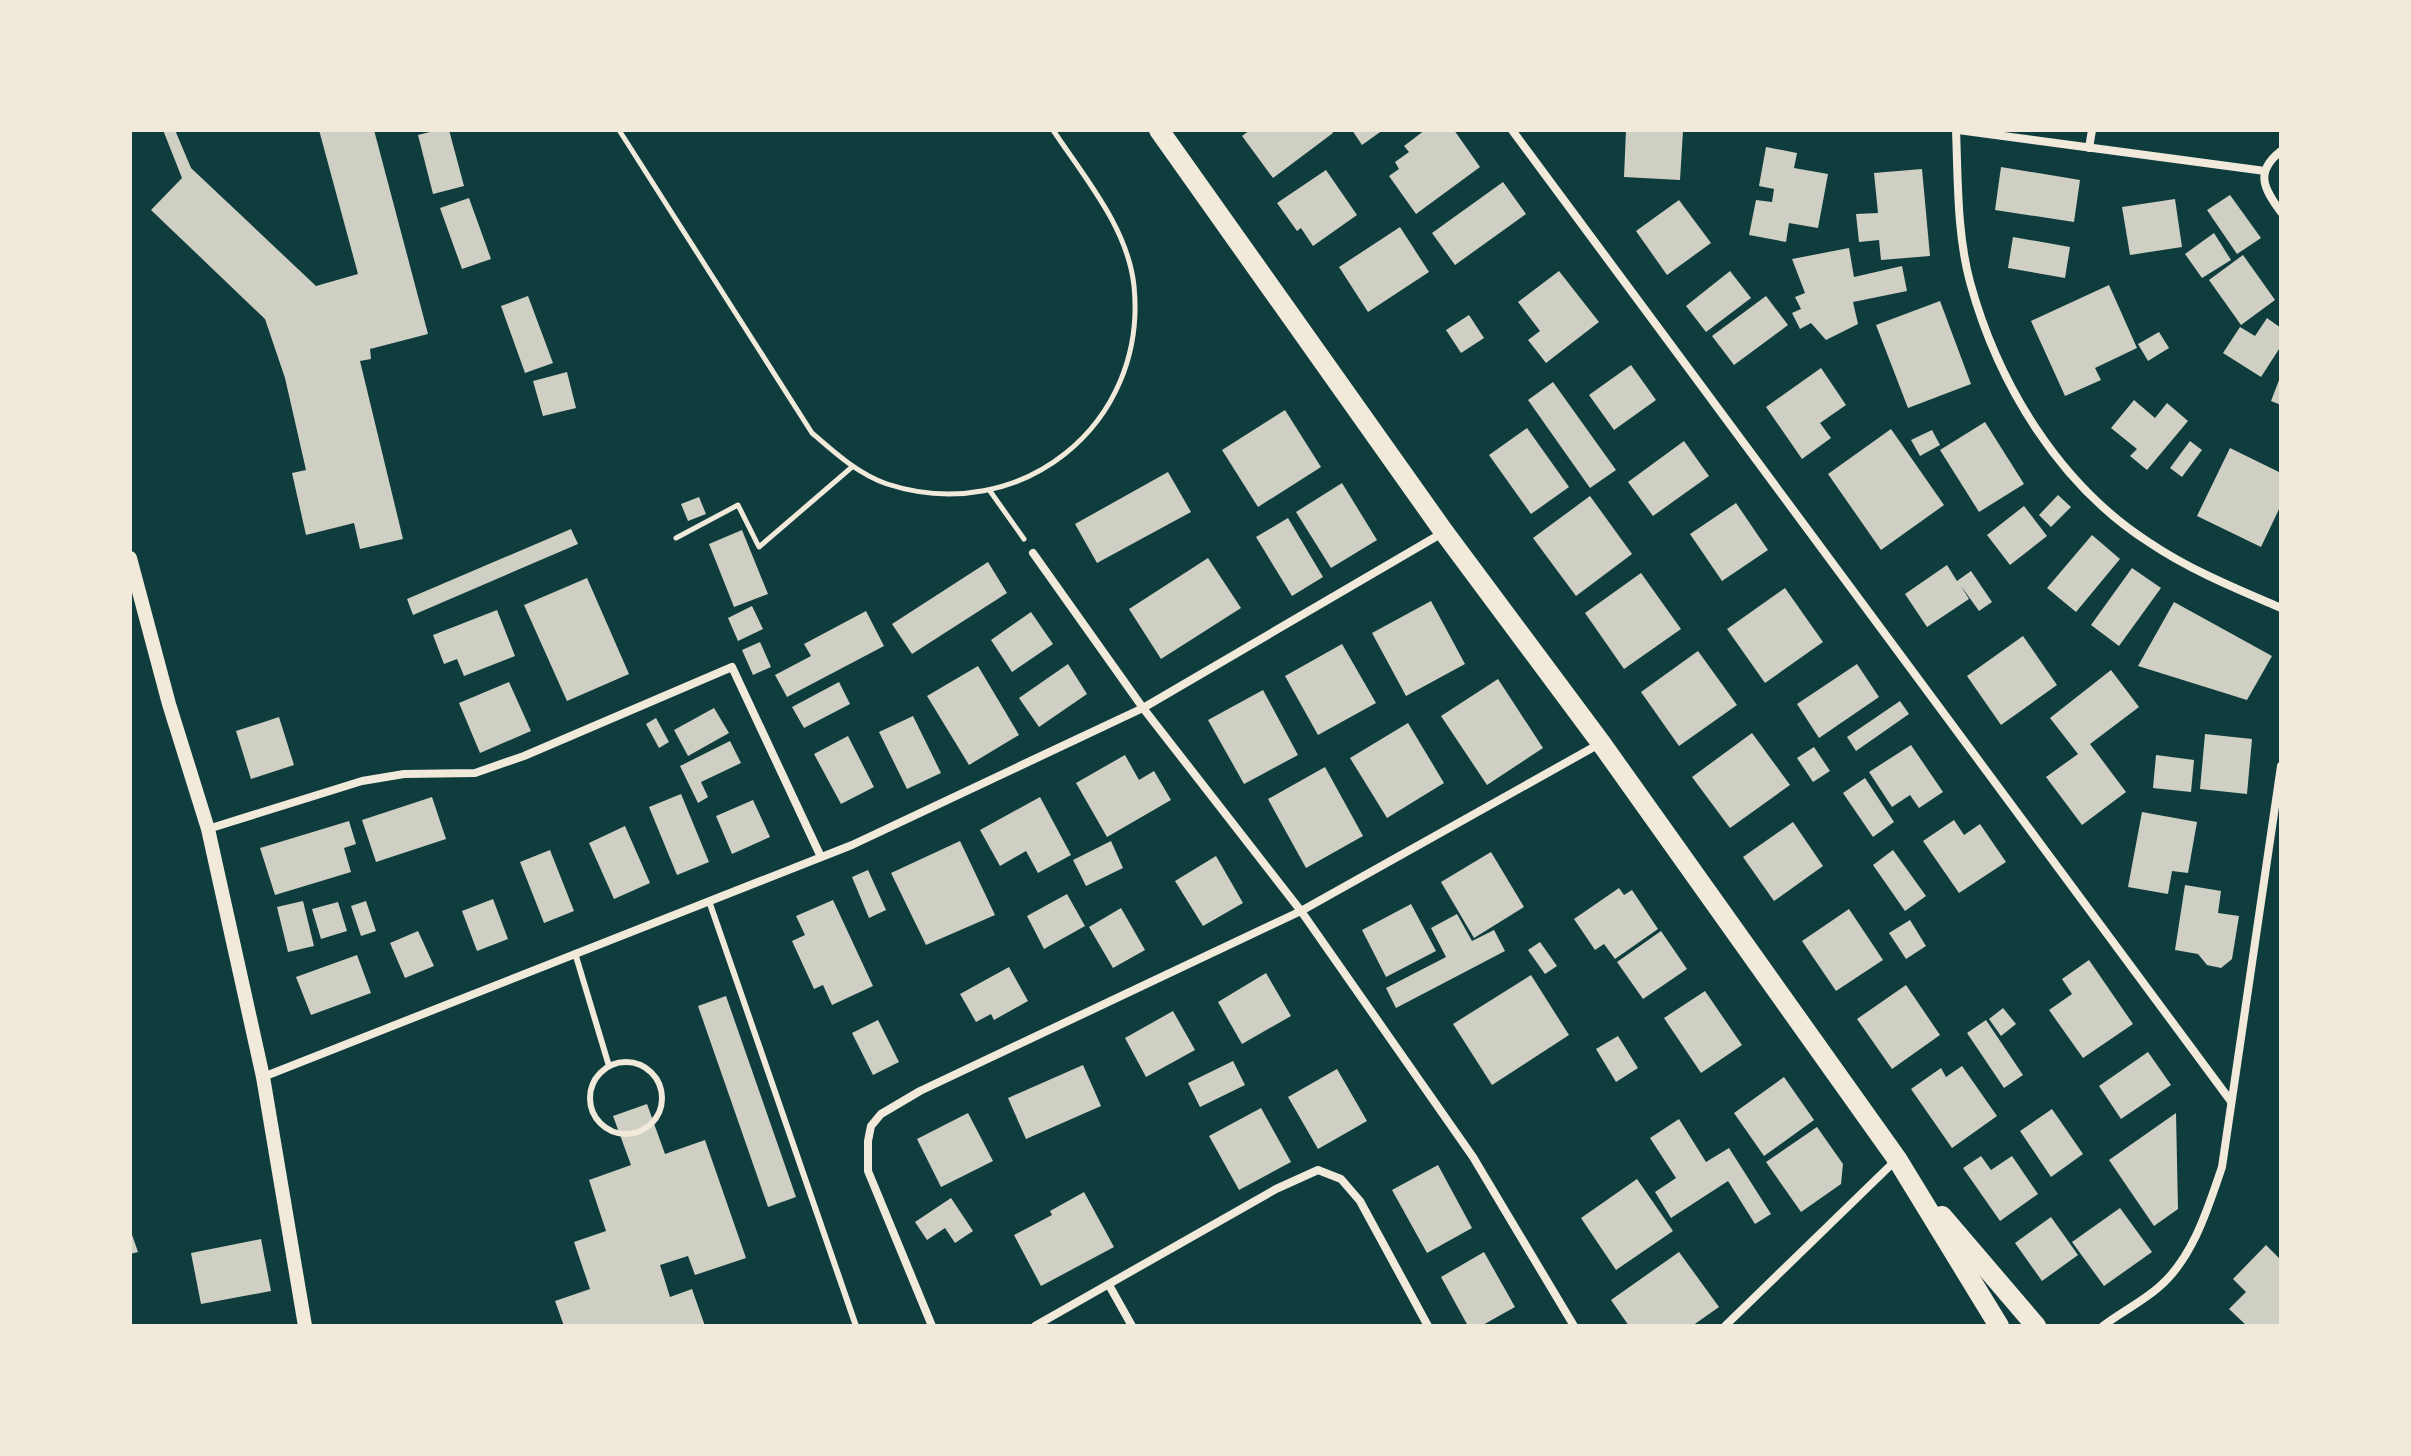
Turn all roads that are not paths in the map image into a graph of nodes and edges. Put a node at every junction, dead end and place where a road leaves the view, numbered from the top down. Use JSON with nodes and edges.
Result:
{"nodes":[{"id":1,"x":1159,"y":130,"type":"edge"},
{"id":2,"x":1512,"y":130,"type":"edge"},
{"id":3,"x":1957,"y":130,"type":"edge"},
{"id":4,"x":2092,"y":130,"type":"edge"},
{"id":5,"x":2089,"y":148,"type":"junction"},
{"id":6,"x":2281,"y":151,"type":"edge"},
{"id":7,"x":2265,"y":171,"type":"junction"},
{"id":8,"x":2281,"y":212,"type":"edge"},
{"id":9,"x":1444,"y":532,"type":"junction"},
{"id":10,"x":1033,"y":553,"type":"road end"},
{"id":11,"x":130,"y":558,"type":"edge"},
{"id":12,"x":2281,"y":608,"type":"edge"},
{"id":13,"x":1143,"y":708,"type":"junction"},
{"id":14,"x":1601,"y":743,"type":"junction"},
{"id":15,"x":2281,"y":766,"type":"edge"},
{"id":16,"x":2279,"y":786,"type":"edge"},
{"id":17,"x":208,"y":829,"type":"junction"},
{"id":18,"x":821,"y":857,"type":"junction"},
{"id":19,"x":709,"y":901,"type":"junction"},
{"id":20,"x":1301,"y":911,"type":"junction"},
{"id":21,"x":575,"y":953,"type":"junction"},
{"id":22,"x":609,"y":1066,"type":"junction"},
{"id":23,"x":263,"y":1077,"type":"junction"},
{"id":24,"x":2230,"y":1100,"type":"junction"},
{"id":25,"x":1897,"y":1159,"type":"junction"},
{"id":26,"x":1910,"y":1180,"type":"junction"},
{"id":27,"x":1109,"y":1285,"type":"junction"},
{"id":28,"x":305,"y":1326,"type":"edge"},
{"id":29,"x":856,"y":1326,"type":"edge"},
{"id":30,"x":932,"y":1326,"type":"edge"},
{"id":31,"x":1035,"y":1326,"type":"edge"},
{"id":32,"x":1132,"y":1326,"type":"edge"},
{"id":33,"x":1428,"y":1326,"type":"edge"},
{"id":34,"x":1574,"y":1326,"type":"edge"},
{"id":35,"x":1725,"y":1326,"type":"edge"},
{"id":36,"x":1999,"y":1326,"type":"edge"},
{"id":37,"x":2036,"y":1326,"type":"edge"},
{"id":38,"x":2103,"y":1326,"type":"edge"}],
"edges":[{"from":1,"to":9,"type":"main road"},
{"from":2,"to":24,"type":"street"},
{"from":3,"to":5,"type":"street"},
{"from":3,"to":12,"type":"street"},
{"from":4,"to":5,"type":"street"},
{"from":5,"to":7,"type":"street"},
{"from":6,"to":7,"type":"street"},
{"from":7,"to":8,"type":"street"},
{"from":9,"to":13,"type":"street"},
{"from":9,"to":14,"type":"main road"},
{"from":10,"to":13,"type":"street"},
{"from":11,"to":17,"type":"street"},
{"from":13,"to":18,"type":"street"},
{"from":13,"to":20,"type":"street"},
{"from":14,"to":20,"type":"street"},
{"from":14,"to":25,"type":"main road"},
{"from":15,"to":16,"type":"street"},
{"from":16,"to":24,"type":"street"},
{"from":17,"to":18,"type":"street"},
{"from":17,"to":23,"type":"street"},
{"from":18,"to":19,"type":"street"},
{"from":19,"to":21,"type":"street"},
{"from":19,"to":29,"type":"lane"},
{"from":20,"to":30,"type":"street"},
{"from":20,"to":34,"type":"street"},
{"from":21,"to":22,"type":"lane"},
{"from":21,"to":23,"type":"street"},
{"from":22,"to":22,"type":"lane"},
{"from":23,"to":28,"type":"street"},
{"from":24,"to":38,"type":"street"},
{"from":25,"to":26,"type":"main road"},
{"from":25,"to":35,"type":"street"},
{"from":26,"to":36,"type":"main road"},
{"from":26,"to":37,"type":"main road"},
{"from":27,"to":31,"type":"street"},
{"from":27,"to":32,"type":"street"},
{"from":27,"to":33,"type":"street"}]}
